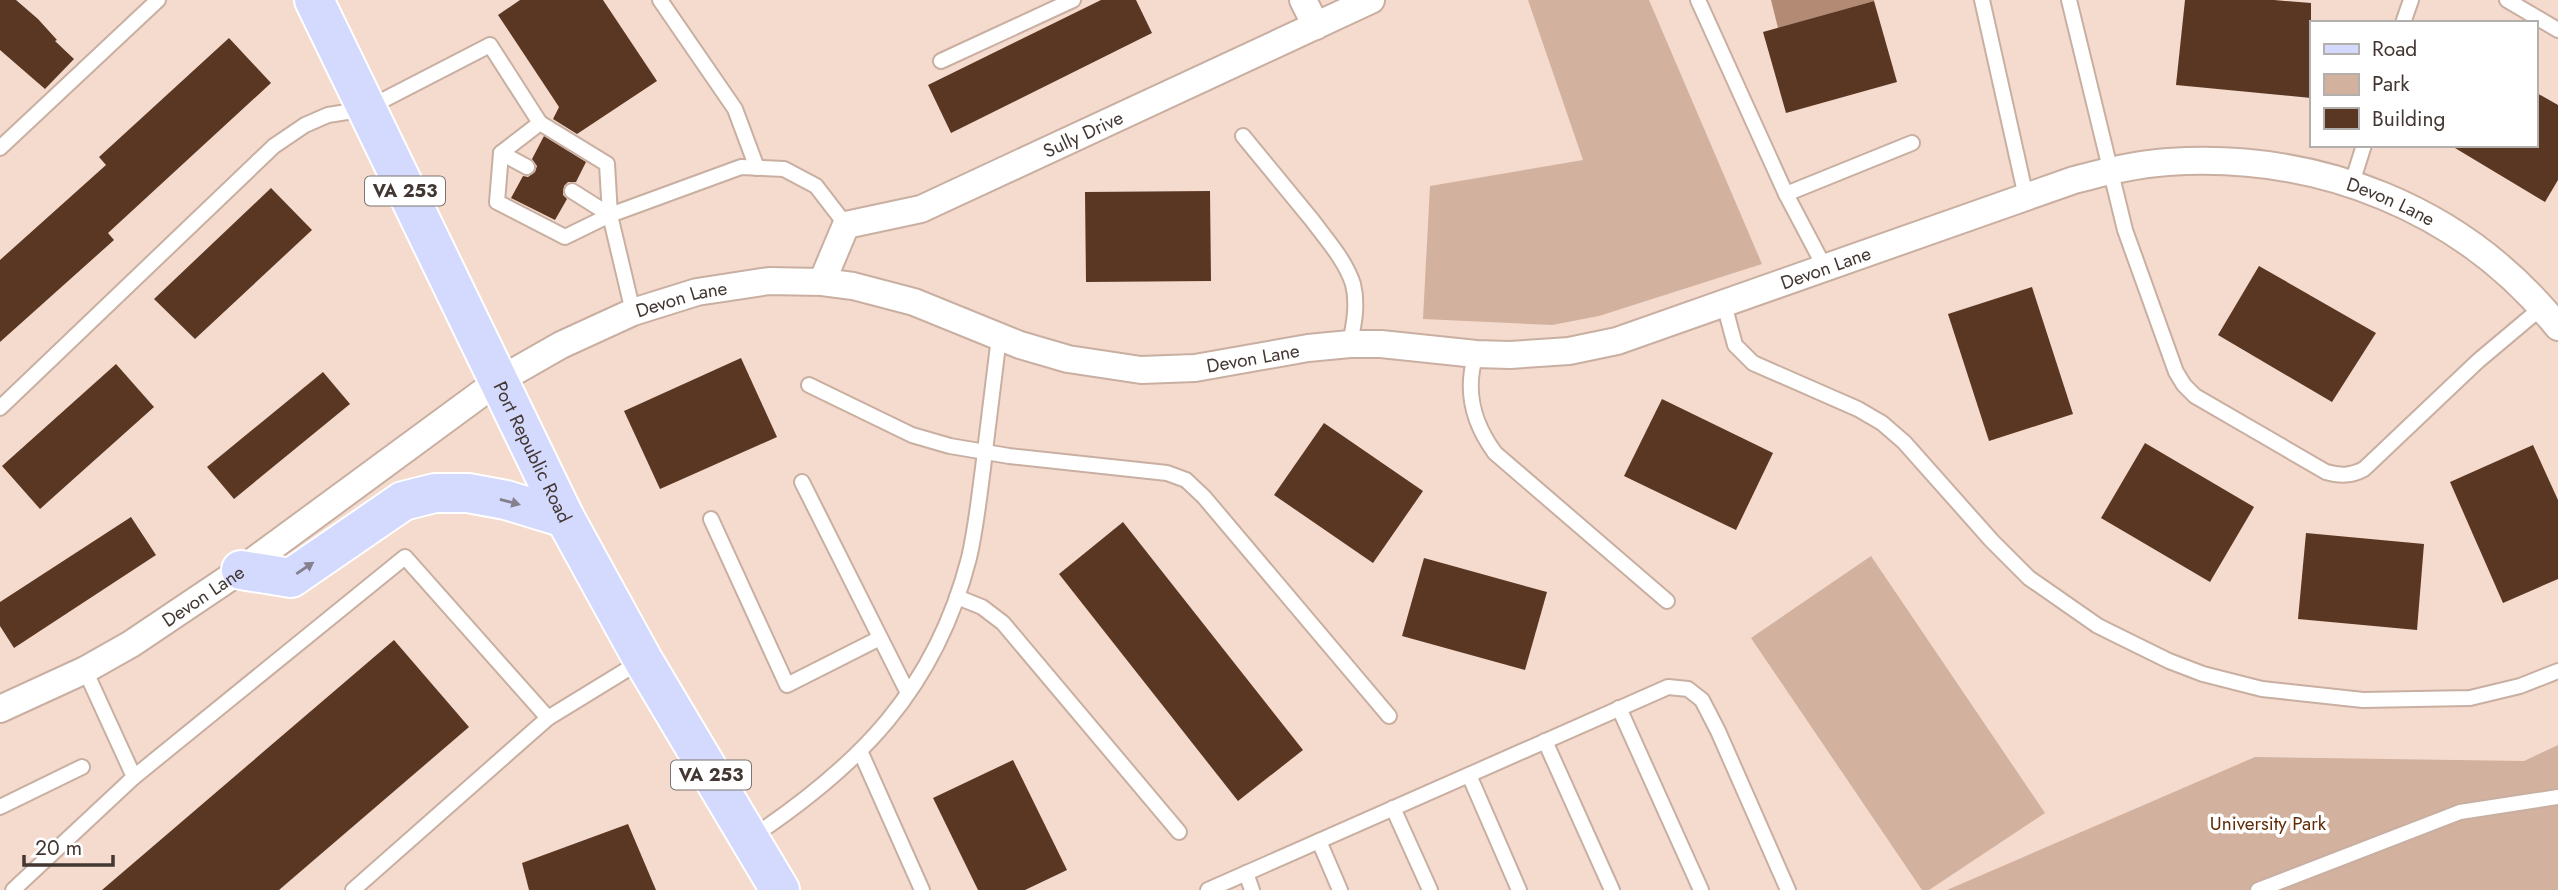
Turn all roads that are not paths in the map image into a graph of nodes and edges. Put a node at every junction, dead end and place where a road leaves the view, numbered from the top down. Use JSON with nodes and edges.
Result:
{"nodes":[{"id":1,"x":158,"y":0,"type":"edge"},
{"id":2,"x":314,"y":0,"type":"edge"},
{"id":3,"x":660,"y":0,"type":"edge"},
{"id":4,"x":1073,"y":0,"type":"edge"},
{"id":5,"x":1303,"y":0,"type":"edge"},
{"id":6,"x":1371,"y":0,"type":"edge"},
{"id":7,"x":1698,"y":0,"type":"edge"},
{"id":8,"x":1982,"y":0,"type":"edge"},
{"id":9,"x":2068,"y":0,"type":"edge"},
{"id":10,"x":2411,"y":0,"type":"edge"},
{"id":11,"x":2507,"y":0,"type":"edge"},
{"id":12,"x":2404,"y":21,"type":"edge"},
{"id":13,"x":1315,"y":26,"type":"junction"},
{"id":14,"x":2558,"y":30,"type":"edge"},
{"id":15,"x":941,"y":61,"type":"dead end"},
{"id":16,"x":366,"y":109,"type":"junction"},
{"id":17,"x":540,"y":123,"type":"junction"},
{"id":18,"x":1243,"y":136,"type":"dead end"},
{"id":19,"x":1912,"y":143,"type":"dead end"},
{"id":20,"x":2363,"y":147,"type":"edge"},
{"id":21,"x":0,"y":148,"type":"edge"},
{"id":22,"x":500,"y":153,"type":"junction"},
{"id":23,"x":527,"y":167,"type":"dead end"},
{"id":24,"x":757,"y":168,"type":"junction"},
{"id":25,"x":2110,"y":171,"type":"junction"},
{"id":26,"x":2352,"y":183,"type":"junction"},
{"id":27,"x":572,"y":191,"type":"dead end"},
{"id":28,"x":1786,"y":194,"type":"junction"},
{"id":29,"x":2026,"y":197,"type":"junction"},
{"id":30,"x":610,"y":215,"type":"junction"},
{"id":31,"x":846,"y":225,"type":"junction"},
{"id":32,"x":1825,"y":268,"type":"junction"},
{"id":33,"x":822,"y":282,"type":"junction"},
{"id":34,"x":1724,"y":304,"type":"junction"},
{"id":35,"x":634,"y":312,"type":"junction"},
{"id":36,"x":2550,"y":317,"type":"edge"},
{"id":37,"x":999,"y":337,"type":"junction"},
{"id":38,"x":1350,"y":344,"type":"junction"},
{"id":39,"x":1476,"y":355,"type":"junction"},
{"id":40,"x":498,"y":381,"type":"junction"},
{"id":41,"x":809,"y":385,"type":"dead end"},
{"id":42,"x":0,"y":408,"type":"edge"},
{"id":43,"x":985,"y":452,"type":"junction"},
{"id":44,"x":802,"y":482,"type":"dead end"},
{"id":45,"x":565,"y":518,"type":"junction"},
{"id":46,"x":711,"y":519,"type":"dead end"},
{"id":47,"x":241,"y":570,"type":"junction"},
{"id":48,"x":957,"y":597,"type":"junction"},
{"id":49,"x":1667,"y":601,"type":"dead end"},
{"id":50,"x":880,"y":639,"type":"junction"},
{"id":51,"x":643,"y":660,"type":"junction"},
{"id":52,"x":85,"y":670,"type":"junction"},
{"id":53,"x":2558,"y":671,"type":"edge"},
{"id":54,"x":908,"y":693,"type":"junction"},
{"id":55,"x":1619,"y":708,"type":"junction"},
{"id":56,"x":0,"y":709,"type":"edge"},
{"id":57,"x":1389,"y":716,"type":"dead end"},
{"id":58,"x":548,"y":718,"type":"junction"},
{"id":59,"x":1545,"y":741,"type":"junction"},
{"id":60,"x":861,"y":753,"type":"junction"},
{"id":61,"x":82,"y":767,"type":"dead end"},
{"id":62,"x":1469,"y":775,"type":"junction"},
{"id":63,"x":134,"y":777,"type":"junction"},
{"id":64,"x":2558,"y":797,"type":"edge"},
{"id":65,"x":0,"y":807,"type":"edge"},
{"id":66,"x":1393,"y":808,"type":"junction"},
{"id":67,"x":1179,"y":832,"type":"dead end"},
{"id":68,"x":749,"y":840,"type":"junction"},
{"id":69,"x":1319,"y":841,"type":"junction"},
{"id":70,"x":1246,"y":873,"type":"junction"},
{"id":71,"x":13,"y":890,"type":"edge"},
{"id":72,"x":354,"y":890,"type":"edge"},
{"id":73,"x":780,"y":890,"type":"edge"},
{"id":74,"x":922,"y":890,"type":"edge"},
{"id":75,"x":1208,"y":890,"type":"edge"},
{"id":76,"x":1252,"y":890,"type":"edge"},
{"id":77,"x":1340,"y":890,"type":"edge"},
{"id":78,"x":1430,"y":890,"type":"edge"},
{"id":79,"x":1519,"y":890,"type":"edge"},
{"id":80,"x":1612,"y":890,"type":"edge"},
{"id":81,"x":1701,"y":890,"type":"edge"},
{"id":82,"x":1788,"y":890,"type":"edge"},
{"id":83,"x":2258,"y":890,"type":"edge"}],
"edges":[{"from":1,"to":21,"type":"lane"},
{"from":2,"to":16,"type":"main road","name":"Port Republic Road","number":"VA 253"},
{"from":3,"to":24,"type":"lane"},
{"from":4,"to":15,"type":"lane"},
{"from":5,"to":13,"type":"street"},
{"from":6,"to":13,"type":"street","name":"Sully Drive"},
{"from":7,"to":28,"type":"lane"},
{"from":8,"to":29,"type":"lane"},
{"from":9,"to":25,"type":"lane"},
{"from":10,"to":12,"type":"lane"},
{"from":11,"to":14,"type":"lane"},
{"from":13,"to":31,"type":"street","name":"Sully Drive"},
{"from":16,"to":17,"type":"lane"},
{"from":16,"to":40,"type":"main road","name":"Port Republic Road","number":"VA 253"},
{"from":16,"to":42,"type":"lane"},
{"from":17,"to":22,"type":"lane"},
{"from":17,"to":30,"type":"lane"},
{"from":18,"to":38,"type":"lane"},
{"from":19,"to":28,"type":"lane"},
{"from":20,"to":26,"type":"lane"},
{"from":22,"to":23,"type":"lane"},
{"from":22,"to":30,"type":"lane"},
{"from":24,"to":30,"type":"lane"},
{"from":24,"to":31,"type":"lane"},
{"from":25,"to":26,"type":"street","name":"Devon Lane"},
{"from":25,"to":29,"type":"street","name":"Devon Lane"},
{"from":25,"to":36,"type":"lane"},
{"from":26,"to":36,"type":"street","name":"Devon Lane"},
{"from":27,"to":30,"type":"lane"},
{"from":28,"to":32,"type":"lane"},
{"from":29,"to":32,"type":"street","name":"Devon Lane"},
{"from":30,"to":35,"type":"lane"},
{"from":31,"to":33,"type":"street"},
{"from":32,"to":34,"type":"street","name":"Devon Lane"},
{"from":33,"to":35,"type":"street","name":"Devon Lane"},
{"from":33,"to":37,"type":"street","name":"Devon Lane"},
{"from":34,"to":39,"type":"street","name":"Devon Lane"},
{"from":34,"to":53,"type":"lane"},
{"from":35,"to":40,"type":"street","name":"Devon Lane"},
{"from":37,"to":38,"type":"street","name":"Devon Lane"},
{"from":37,"to":43,"type":"lane"},
{"from":38,"to":39,"type":"street","name":"Devon Lane"},
{"from":39,"to":49,"type":"lane"},
{"from":40,"to":45,"type":"main road","name":"Port Republic Road","number":"VA 253"},
{"from":40,"to":47,"type":"street","name":"Devon Lane"},
{"from":41,"to":43,"type":"lane"},
{"from":43,"to":48,"type":"lane"},
{"from":43,"to":57,"type":"lane"},
{"from":44,"to":50,"type":"lane"},
{"from":47,"to":45,"type":"main road","one_way":true},
{"from":45,"to":51,"type":"main road","name":"Port Republic Road","number":"VA 253"},
{"from":46,"to":50,"type":"lane"},
{"from":47,"to":52,"type":"street","name":"Devon Lane"},
{"from":48,"to":54,"type":"lane"},
{"from":48,"to":67,"type":"lane"},
{"from":50,"to":54,"type":"lane"},
{"from":51,"to":58,"type":"lane"},
{"from":51,"to":68,"type":"main road","name":"Port Republic Road","number":"VA 253"},
{"from":52,"to":56,"type":"street","name":"Devon Lane"},
{"from":52,"to":63,"type":"lane"},
{"from":54,"to":60,"type":"lane"},
{"from":55,"to":59,"type":"lane"},
{"from":55,"to":81,"type":"lane"},
{"from":55,"to":82,"type":"lane"},
{"from":58,"to":63,"type":"lane"},
{"from":58,"to":72,"type":"lane"},
{"from":59,"to":62,"type":"lane"},
{"from":59,"to":80,"type":"lane"},
{"from":60,"to":68,"type":"lane"},
{"from":60,"to":74,"type":"lane"},
{"from":61,"to":65,"type":"lane"},
{"from":62,"to":66,"type":"lane"},
{"from":62,"to":79,"type":"lane"},
{"from":63,"to":71,"type":"lane"},
{"from":64,"to":83,"type":"lane"},
{"from":66,"to":69,"type":"lane"},
{"from":66,"to":78,"type":"lane"},
{"from":68,"to":73,"type":"main road","name":"Port Republic Road","number":"VA 253"},
{"from":69,"to":70,"type":"lane"},
{"from":69,"to":77,"type":"lane"},
{"from":70,"to":75,"type":"lane"},
{"from":70,"to":76,"type":"lane"}]}
